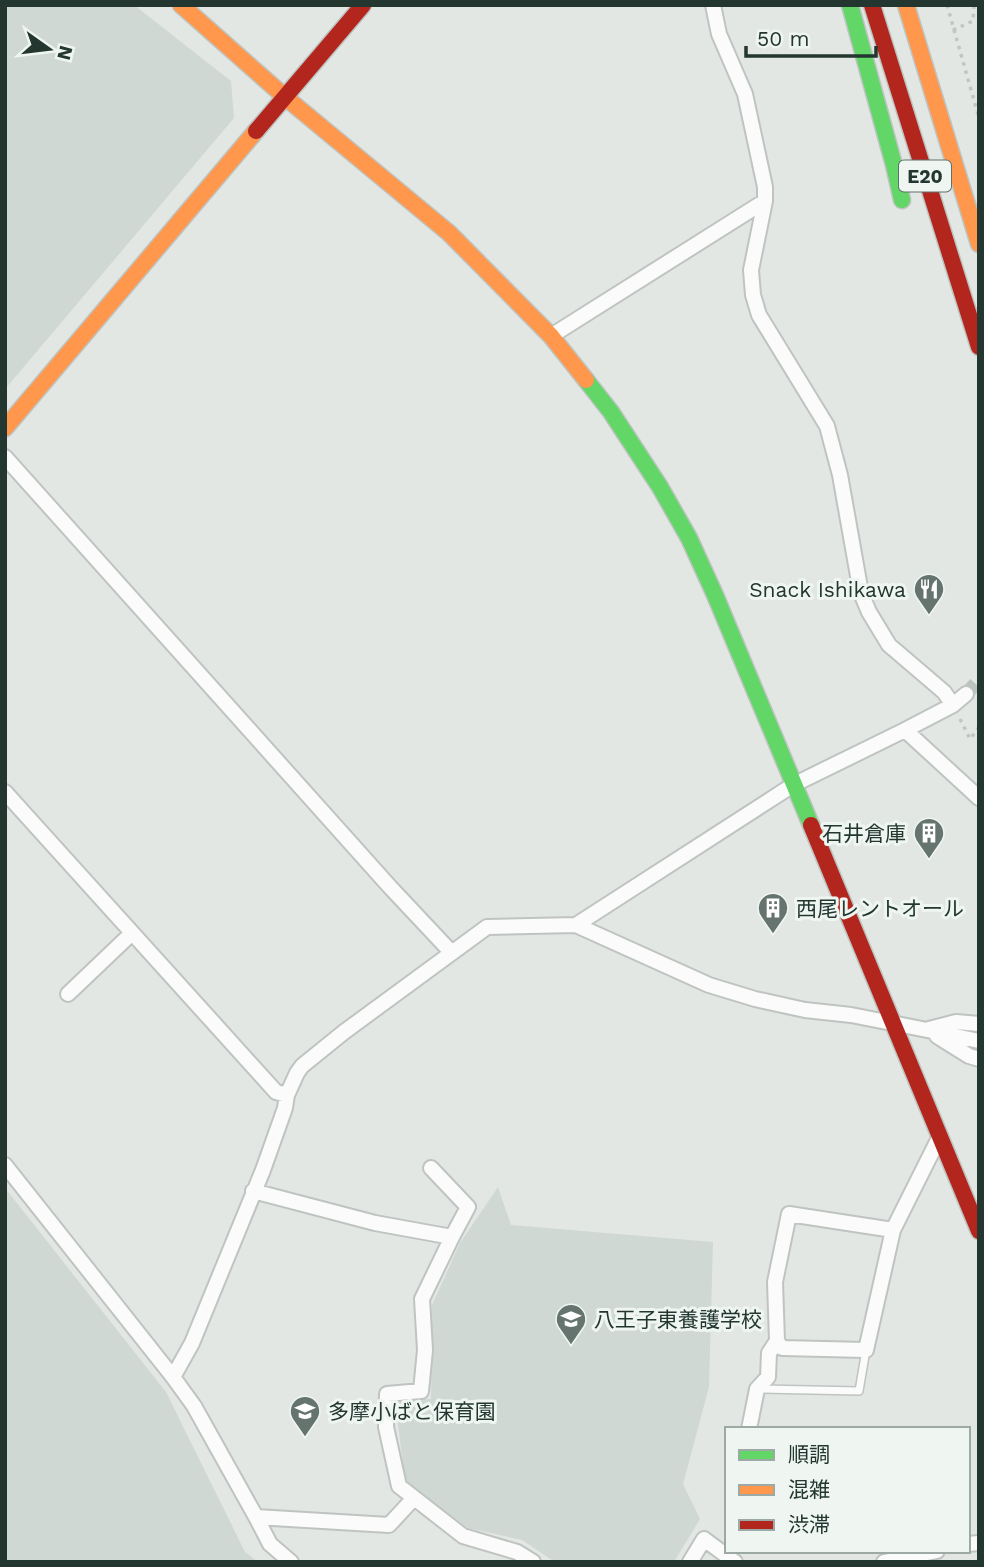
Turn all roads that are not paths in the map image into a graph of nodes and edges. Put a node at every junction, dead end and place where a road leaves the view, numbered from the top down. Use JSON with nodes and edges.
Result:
{"nodes":[{"id":1,"x":181,"y":5,"type":"edge"},
{"id":2,"x":363,"y":5,"type":"edge"},
{"id":3,"x":713,"y":5,"type":"edge"},
{"id":4,"x":850,"y":5,"type":"edge"},
{"id":5,"x":872,"y":5,"type":"edge"},
{"id":6,"x":906,"y":5,"type":"edge"},
{"id":7,"x":285,"y":97,"type":"junction"},
{"id":8,"x":902,"y":200,"type":"dead end"},
{"id":9,"x":765,"y":201,"type":"junction"},
{"id":10,"x":979,"y":244,"type":"edge"},
{"id":11,"x":551,"y":336,"type":"junction"},
{"id":12,"x":979,"y":347,"type":"edge"},
{"id":13,"x":5,"y":428,"type":"edge"},
{"id":14,"x":5,"y":457,"type":"edge"},
{"id":15,"x":965,"y":694,"type":"tunnel mouth"},
{"id":16,"x":953,"y":705,"type":"junction"},
{"id":17,"x":905,"y":730,"type":"junction"},
{"id":18,"x":793,"y":785,"type":"junction"},
{"id":19,"x":5,"y":792,"type":"edge"},
{"id":20,"x":979,"y":798,"type":"edge"},
{"id":21,"x":576,"y":925,"type":"junction"},
{"id":22,"x":132,"y":933,"type":"junction"},
{"id":23,"x":451,"y":952,"type":"junction"},
{"id":24,"x":68,"y":994,"type":"dead end"},
{"id":25,"x":894,"y":1024,"type":"junction"},
{"id":26,"x":979,"y":1024,"type":"edge"},
{"id":27,"x":928,"y":1030,"type":"junction"},
{"id":28,"x":979,"y":1041,"type":"edge"},
{"id":29,"x":979,"y":1059,"type":"edge"},
{"id":30,"x":287,"y":1095,"type":"junction"},
{"id":31,"x":940,"y":1136,"type":"junction"},
{"id":32,"x":5,"y":1165,"type":"edge"},
{"id":33,"x":431,"y":1168,"type":"dead end"},
{"id":34,"x":253,"y":1191,"type":"junction"},
{"id":35,"x":893,"y":1230,"type":"junction"},
{"id":36,"x":979,"y":1231,"type":"edge"},
{"id":37,"x":452,"y":1237,"type":"junction"},
{"id":38,"x":777,"y":1341,"type":"junction"},
{"id":39,"x":866,"y":1350,"type":"junction"},
{"id":40,"x":173,"y":1377,"type":"junction"},
{"id":41,"x":757,"y":1389,"type":"junction"},
{"id":42,"x":749,"y":1427,"type":"edge"},
{"id":43,"x":414,"y":1498,"type":"junction"},
{"id":44,"x":256,"y":1517,"type":"junction"},
{"id":45,"x":927,"y":1553,"type":"edge"},
{"id":46,"x":291,"y":1562,"type":"edge"},
{"id":47,"x":533,"y":1562,"type":"edge"},
{"id":48,"x":690,"y":1562,"type":"edge"},
{"id":49,"x":735,"y":1562,"type":"edge"},
{"id":50,"x":884,"y":1562,"type":"edge"}],
"edges":[{"from":1,"to":7,"type":"main road"},
{"from":2,"to":7,"type":"main road"},
{"from":3,"to":9,"type":"street"},
{"from":4,"to":8,"type":"main road"},
{"from":5,"to":12,"type":"main road","number":"E20"},
{"from":6,"to":10,"type":"main road","number":"E20"},
{"from":7,"to":11,"type":"main road"},
{"from":7,"to":13,"type":"main road"},
{"from":9,"to":11,"type":"street"},
{"from":9,"to":16,"type":"street"},
{"from":11,"to":18,"type":"main road"},
{"from":14,"to":23,"type":"street"},
{"from":15,"to":16,"type":"street"},
{"from":16,"to":17,"type":"street"},
{"from":17,"to":18,"type":"street"},
{"from":17,"to":20,"type":"street"},
{"from":18,"to":21,"type":"street"},
{"from":18,"to":25,"type":"main road"},
{"from":19,"to":22,"type":"street"},
{"from":21,"to":23,"type":"street"},
{"from":21,"to":25,"type":"street"},
{"from":22,"to":24,"type":"street"},
{"from":22,"to":30,"type":"street"},
{"from":23,"to":30,"type":"street"},
{"from":25,"to":27,"type":"street"},
{"from":25,"to":31,"type":"main road"},
{"from":26,"to":27,"type":"street"},
{"from":27,"to":28,"type":"street"},
{"from":27,"to":29,"type":"street"},
{"from":30,"to":34,"type":"street"},
{"from":31,"to":35,"type":"street"},
{"from":31,"to":36,"type":"main road"},
{"from":32,"to":40,"type":"street"},
{"from":33,"to":37,"type":"street"},
{"from":34,"to":37,"type":"street"},
{"from":34,"to":40,"type":"street"},
{"from":35,"to":38,"type":"street"},
{"from":35,"to":39,"type":"street"},
{"from":37,"to":43,"type":"street"},
{"from":38,"to":39,"type":"street"},
{"from":38,"to":41,"type":"street"},
{"from":39,"to":41,"type":"lane"},
{"from":40,"to":44,"type":"street"},
{"from":41,"to":42,"type":"street"},
{"from":43,"to":44,"type":"street"},
{"from":43,"to":47,"type":"street"},
{"from":44,"to":46,"type":"street"},
{"from":45,"to":50,"type":"street"},
{"from":48,"to":49,"type":"street"}]}
